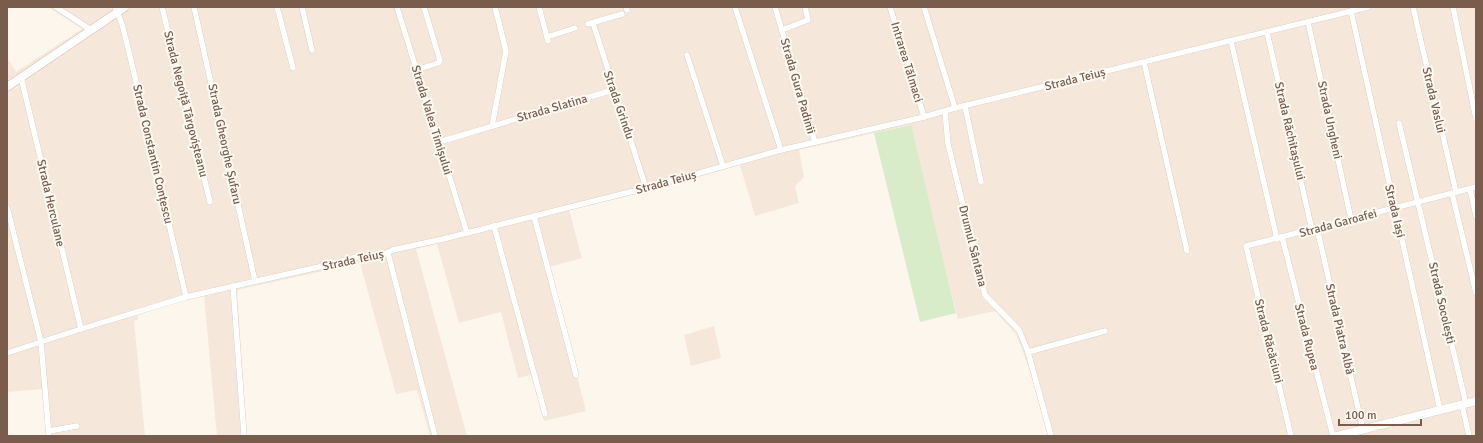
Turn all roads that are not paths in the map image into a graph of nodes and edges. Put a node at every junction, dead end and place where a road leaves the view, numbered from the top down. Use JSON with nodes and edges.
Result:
{"nodes":[{"id":1,"x":56,"y":7,"type":"edge"},
{"id":2,"x":125,"y":7,"type":"edge"},
{"id":3,"x":162,"y":7,"type":"edge"},
{"id":4,"x":194,"y":7,"type":"edge"},
{"id":5,"x":277,"y":7,"type":"edge"},
{"id":6,"x":302,"y":7,"type":"edge"},
{"id":7,"x":397,"y":7,"type":"edge"},
{"id":8,"x":424,"y":7,"type":"edge"},
{"id":9,"x":495,"y":7,"type":"edge"},
{"id":10,"x":539,"y":7,"type":"edge"},
{"id":11,"x":735,"y":7,"type":"edge"},
{"id":12,"x":775,"y":7,"type":"edge"},
{"id":13,"x":805,"y":7,"type":"edge"},
{"id":14,"x":890,"y":7,"type":"edge"},
{"id":15,"x":924,"y":7,"type":"edge"},
{"id":16,"x":1368,"y":7,"type":"edge"},
{"id":17,"x":1413,"y":7,"type":"edge"},
{"id":18,"x":1453,"y":7,"type":"edge"},
{"id":19,"x":116,"y":10,"type":"edge"},
{"id":20,"x":625,"y":10,"type":"edge"},
{"id":21,"x":1351,"y":11,"type":"junction"},
{"id":22,"x":1308,"y":22,"type":"junction"},
{"id":23,"x":575,"y":28,"type":"dead end"},
{"id":24,"x":91,"y":30,"type":"junction"},
{"id":25,"x":782,"y":30,"type":"junction"},
{"id":26,"x":1267,"y":32,"type":"junction"},
{"id":27,"x":1231,"y":41,"type":"junction"},
{"id":28,"x":312,"y":50,"type":"dead end"},
{"id":29,"x":687,"y":55,"type":"dead end"},
{"id":30,"x":1144,"y":62,"type":"junction"},
{"id":31,"x":293,"y":68,"type":"dead end"},
{"id":32,"x":416,"y":70,"type":"junction"},
{"id":33,"x":21,"y":77,"type":"junction"},
{"id":34,"x":7,"y":87,"type":"edge"},
{"id":35,"x":613,"y":90,"type":"junction"},
{"id":36,"x":965,"y":106,"type":"junction"},
{"id":37,"x":955,"y":108,"type":"junction"},
{"id":38,"x":945,"y":112,"type":"junction"},
{"id":39,"x":924,"y":117,"type":"junction"},
{"id":40,"x":1476,"y":119,"type":"edge"},
{"id":41,"x":1399,"y":123,"type":"dead end"},
{"id":42,"x":492,"y":126,"type":"junction"},
{"id":43,"x":439,"y":142,"type":"junction"},
{"id":44,"x":815,"y":142,"type":"junction"},
{"id":45,"x":781,"y":150,"type":"junction"},
{"id":46,"x":723,"y":166,"type":"junction"},
{"id":47,"x":981,"y":182,"type":"dead end"},
{"id":48,"x":1476,"y":187,"type":"edge"},
{"id":49,"x":646,"y":188,"type":"junction"},
{"id":50,"x":1470,"y":189,"type":"junction"},
{"id":51,"x":1454,"y":193,"type":"junction"},
{"id":52,"x":210,"y":202,"type":"dead end"},
{"id":53,"x":1418,"y":202,"type":"junction"},
{"id":54,"x":7,"y":207,"type":"edge"},
{"id":55,"x":1395,"y":208,"type":"junction"},
{"id":56,"x":534,"y":216,"type":"junction"},
{"id":57,"x":1476,"y":216,"type":"edge"},
{"id":58,"x":1351,"y":219,"type":"junction"},
{"id":59,"x":494,"y":226,"type":"junction"},
{"id":60,"x":1314,"y":229,"type":"junction"},
{"id":61,"x":467,"y":233,"type":"junction"},
{"id":62,"x":1280,"y":238,"type":"junction"},
{"id":63,"x":1246,"y":246,"type":"joint"},
{"id":64,"x":1187,"y":251,"type":"dead end"},
{"id":65,"x":388,"y":253,"type":"junction"},
{"id":66,"x":255,"y":281,"type":"junction"},
{"id":67,"x":233,"y":286,"type":"junction"},
{"id":68,"x":1476,"y":294,"type":"edge"},
{"id":69,"x":186,"y":297,"type":"junction"},
{"id":70,"x":81,"y":329,"type":"junction"},
{"id":71,"x":1105,"y":331,"type":"dead end"},
{"id":72,"x":41,"y":342,"type":"junction"},
{"id":73,"x":1028,"y":352,"type":"junction"},
{"id":74,"x":7,"y":353,"type":"edge"},
{"id":75,"x":576,"y":375,"type":"dead end"},
{"id":76,"x":1476,"y":401,"type":"edge"},
{"id":77,"x":1464,"y":404,"type":"junction"},
{"id":78,"x":1440,"y":410,"type":"junction"},
{"id":79,"x":545,"y":414,"type":"dead end"},
{"id":80,"x":77,"y":426,"type":"dead end"},
{"id":81,"x":1363,"y":430,"type":"junction"},
{"id":82,"x":49,"y":434,"type":"edge"},
{"id":83,"x":244,"y":435,"type":"edge"},
{"id":84,"x":435,"y":436,"type":"edge"},
{"id":85,"x":1051,"y":436,"type":"edge"},
{"id":86,"x":1292,"y":436,"type":"edge"},
{"id":87,"x":1333,"y":436,"type":"edge"},
{"id":88,"x":1337,"y":436,"type":"edge"},
{"id":89,"x":1469,"y":436,"type":"edge"}],
"edges":[{"from":1,"to":24,"type":"street"},
{"from":2,"to":19,"type":"main road"},
{"from":3,"to":52,"type":"street","name":"Strada Negoiță Târgovișteanu"},
{"from":4,"to":66,"type":"street","name":"Strada Gheorghe Șufaru"},
{"from":5,"to":31,"type":"street"},
{"from":6,"to":28,"type":"street"},
{"from":7,"to":32,"type":"street","name":"Strada Valea Timișului"},
{"from":8,"to":32,"type":"street"},
{"from":9,"to":42,"type":"street"},
{"from":10,"to":23,"type":"street"},
{"from":11,"to":45,"type":"street"},
{"from":12,"to":25,"type":"street","name":"Strada Gura Padinii"},
{"from":13,"to":25,"type":"street","name":"Strada Gura Padinii"},
{"from":14,"to":39,"type":"street","name":"Intrarea Tălmaci"},
{"from":15,"to":37,"type":"street"},
{"from":16,"to":21,"type":"street","name":"Strada Teiuș"},
{"from":17,"to":51,"type":"street","name":"Strada Vaslui"},
{"from":18,"to":40,"type":"street"},
{"from":19,"to":24,"type":"main road"},
{"from":19,"to":69,"type":"street","name":"Strada Constantin Conțescu"},
{"from":20,"to":35,"type":"street","name":"Strada Grindu"},
{"from":21,"to":22,"type":"street","name":"Strada Teiuș"},
{"from":21,"to":55,"type":"street","name":"Strada Iași"},
{"from":22,"to":26,"type":"street","name":"Strada Teiuș"},
{"from":22,"to":58,"type":"street","name":"Strada Ungheni"},
{"from":24,"to":33,"type":"main road"},
{"from":25,"to":44,"type":"street","name":"Strada Gura Padinii"},
{"from":26,"to":27,"type":"street","name":"Strada Teiuș"},
{"from":26,"to":60,"type":"street","name":"Strada Răchitașului"},
{"from":27,"to":30,"type":"street","name":"Strada Teiuș"},
{"from":27,"to":62,"type":"street","name":"Strada Rupea"},
{"from":29,"to":46,"type":"street"},
{"from":30,"to":36,"type":"street","name":"Strada Teiuș"},
{"from":30,"to":64,"type":"street"},
{"from":32,"to":43,"type":"street","name":"Strada Valea Timișului"},
{"from":33,"to":34,"type":"main road"},
{"from":33,"to":70,"type":"street","name":"Strada Herculane"},
{"from":35,"to":42,"type":"street","name":"Strada Slatina"},
{"from":35,"to":49,"type":"street","name":"Strada Grindu"},
{"from":36,"to":37,"type":"street","name":"Strada Teiuș"},
{"from":36,"to":47,"type":"street"},
{"from":37,"to":38,"type":"street","name":"Strada Teiuș"},
{"from":38,"to":39,"type":"street","name":"Strada Teiuș"},
{"from":38,"to":73,"type":"street","name":"Drumul Sântana"},
{"from":39,"to":44,"type":"street","name":"Strada Teiuș"},
{"from":41,"to":53,"type":"street","name":"Strada Socolești"},
{"from":42,"to":43,"type":"street","name":"Strada Slatina"},
{"from":43,"to":61,"type":"street","name":"Strada Valea Timișului"},
{"from":44,"to":45,"type":"street","name":"Strada Teiuș"},
{"from":45,"to":46,"type":"street","name":"Strada Teiuș"},
{"from":46,"to":49,"type":"street","name":"Strada Teiuș"},
{"from":48,"to":50,"type":"street","name":"Strada Garoafei"},
{"from":49,"to":56,"type":"street","name":"Strada Teiuș"},
{"from":50,"to":51,"type":"street","name":"Strada Garoafei"},
{"from":50,"to":57,"type":"street"},
{"from":51,"to":53,"type":"street","name":"Strada Garoafei"},
{"from":51,"to":68,"type":"street","name":"Strada Vaslui"},
{"from":53,"to":55,"type":"street","name":"Strada Garoafei"},
{"from":53,"to":77,"type":"street","name":"Strada Socolești"},
{"from":54,"to":72,"type":"street"},
{"from":55,"to":58,"type":"street","name":"Strada Garoafei"},
{"from":55,"to":78,"type":"street","name":"Strada Iași"},
{"from":56,"to":59,"type":"street","name":"Strada Teiuș"},
{"from":56,"to":75,"type":"street"},
{"from":58,"to":60,"type":"street","name":"Strada Garoafei"},
{"from":59,"to":61,"type":"street","name":"Strada Teiuș"},
{"from":59,"to":79,"type":"street"},
{"from":60,"to":62,"type":"street","name":"Strada Garoafei"},
{"from":60,"to":81,"type":"street","name":"Strada Piatra Albă"},
{"from":61,"to":65,"type":"street","name":"Strada Teiuș"},
{"from":62,"to":63,"type":"street","name":"Strada Garoafei"},
{"from":62,"to":87,"type":"street","name":"Strada Rupea"},
{"from":63,"to":86,"type":"street","name":"Strada Răcăciuni"},
{"from":65,"to":66,"type":"street","name":"Strada Teiuș"},
{"from":65,"to":84,"type":"street"},
{"from":66,"to":67,"type":"street","name":"Strada Teiuș"},
{"from":67,"to":69,"type":"street","name":"Strada Teiuș"},
{"from":67,"to":83,"type":"street"},
{"from":69,"to":70,"type":"street","name":"Strada Teiuș"},
{"from":70,"to":72,"type":"street","name":"Strada Teiuș"},
{"from":71,"to":73,"type":"street"},
{"from":72,"to":74,"type":"street","name":"Strada Teiuș"},
{"from":72,"to":82,"type":"street"},
{"from":73,"to":85,"type":"street","name":"Drumul Sântana"},
{"from":76,"to":77,"type":"main road"},
{"from":77,"to":78,"type":"main road"},
{"from":77,"to":89,"type":"street","name":"Strada Socolești"},
{"from":78,"to":81,"type":"main road"},
{"from":80,"to":82,"type":"street"},
{"from":81,"to":88,"type":"main road"}]}
